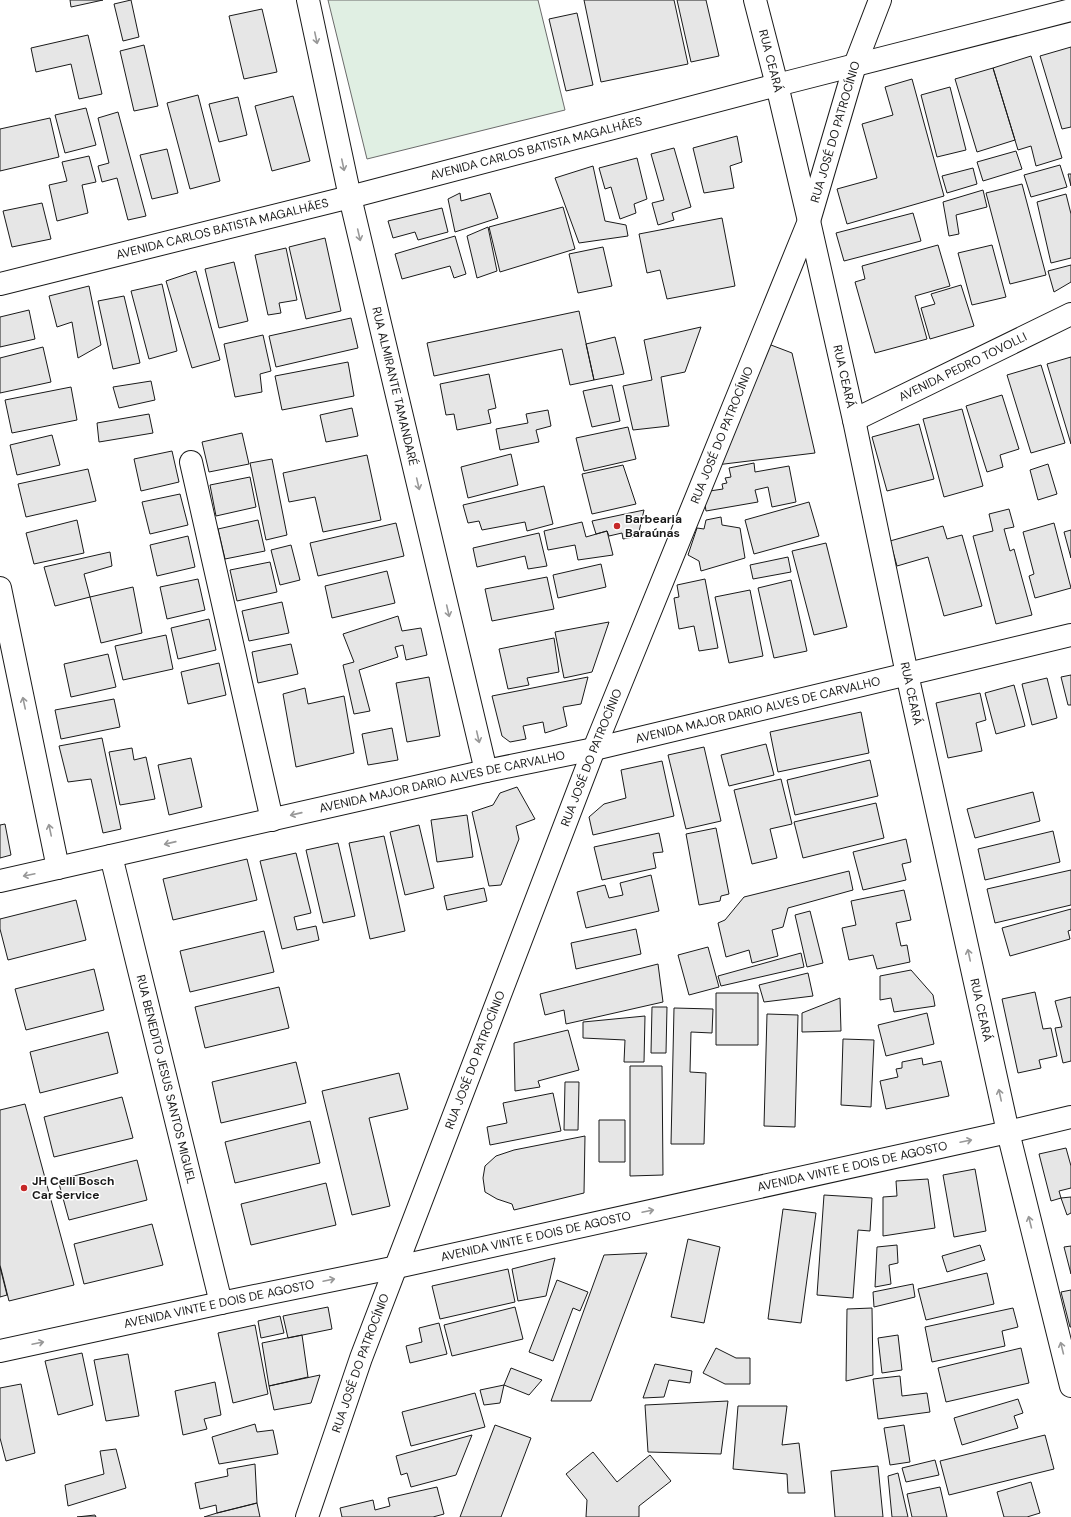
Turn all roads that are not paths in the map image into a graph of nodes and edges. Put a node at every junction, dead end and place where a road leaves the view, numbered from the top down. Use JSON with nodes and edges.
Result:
{"nodes":[{"id":1,"x":308,"y":0,"type":"edge"},
{"id":2,"x":755,"y":0,"type":"edge"},
{"id":3,"x":880,"y":0,"type":"edge"},
{"id":4,"x":1071,"y":10,"type":"edge"},
{"id":5,"x":855,"y":64,"type":"junction"},
{"id":6,"x":777,"y":85,"type":"junction"},
{"id":7,"x":350,"y":197,"type":"junction"},
{"id":8,"x":809,"y":221,"type":"junction"},
{"id":9,"x":0,"y":284,"type":"edge"},
{"id":10,"x":1071,"y":314,"type":"edge"},
{"id":11,"x":854,"y":420,"type":"junction"},
{"id":12,"x":191,"y":462,"type":"dead end"},
{"id":13,"x":0,"y":588,"type":"edge"},
{"id":14,"x":1071,"y":635,"type":"edge"},
{"id":15,"x":906,"y":674,"type":"junction"},
{"id":16,"x":594,"y":749,"type":"junction"},
{"id":17,"x":486,"y":771,"type":"junction"},
{"id":18,"x":272,"y":820,"type":"junction"},
{"id":19,"x":111,"y":856,"type":"junction"},
{"id":20,"x":58,"y":868,"type":"junction"},
{"id":21,"x":0,"y":881,"type":"edge"},
{"id":22,"x":1071,"y":1117,"type":"edge"},
{"id":23,"x":1008,"y":1132,"type":"junction"},
{"id":24,"x":397,"y":1267,"type":"junction"},
{"id":25,"x":220,"y":1303,"type":"junction"},
{"id":26,"x":0,"y":1352,"type":"edge"},
{"id":27,"x":1071,"y":1386,"type":"edge"},
{"id":28,"x":307,"y":1517,"type":"edge"}],
"edges":[{"from":1,"to":7,"type":"street","name":"RUA ALMIRANTE TAMANDARÉ","one_way":true},
{"from":2,"to":6,"type":"street","name":"RUA CEARÁ"},
{"from":3,"to":5,"type":"street","name":"RUA JOSÉ DO PATROCÍNIO"},
{"from":4,"to":5,"type":"street","name":"AVENIDA CARLOS BATISTA MAGALHÃES"},
{"from":5,"to":6,"type":"street","name":"AVENIDA CARLOS BATISTA MAGALHÃES"},
{"from":5,"to":8,"type":"street","name":"RUA JOSÉ DO PATROCÍNIO"},
{"from":6,"to":7,"type":"street","name":"AVENIDA CARLOS BATISTA MAGALHÃES"},
{"from":6,"to":8,"type":"street","name":"RUA CEARÁ"},
{"from":7,"to":9,"type":"street","name":"AVENIDA CARLOS BATISTA MAGALHÃES"},
{"from":7,"to":17,"type":"street","name":"RUA ALMIRANTE TAMANDARÉ","one_way":true},
{"from":8,"to":11,"type":"street","name":"RUA CEARÁ"},
{"from":8,"to":16,"type":"street","name":"RUA JOSÉ DO PATROCÍNIO"},
{"from":10,"to":11,"type":"street","name":"AVENIDA PEDRO TOVOLLI"},
{"from":11,"to":15,"type":"street","name":"RUA CEARÁ"},
{"from":12,"to":18,"type":"street"},
{"from":20,"to":13,"type":"street","one_way":true},
{"from":14,"to":15,"type":"street","name":"AVENIDA MAJOR DARIO ALVES DE CARVALHO"},
{"from":15,"to":16,"type":"street","name":"AVENIDA MAJOR DARIO ALVES DE CARVALHO"},
{"from":23,"to":15,"type":"street","name":"RUA CEARÁ","one_way":true},
{"from":16,"to":17,"type":"street","name":"AVENIDA MAJOR DARIO ALVES DE CARVALHO"},
{"from":16,"to":24,"type":"street","name":"RUA JOSÉ DO PATROCÍNIO"},
{"from":17,"to":18,"type":"street","name":"AVENIDA MAJOR DARIO ALVES DE CARVALHO","one_way":true},
{"from":18,"to":19,"type":"street","name":"AVENIDA MAJOR DARIO ALVES DE CARVALHO","one_way":true},
{"from":19,"to":20,"type":"street","name":"AVENIDA MAJOR DARIO ALVES DE CARVALHO"},
{"from":19,"to":25,"type":"street","name":"RUA BENEDITO JESUS SANTOS MIGUEL"},
{"from":20,"to":21,"type":"street","name":"AVENIDA MAJOR DARIO ALVES DE CARVALHO","one_way":true},
{"from":22,"to":23,"type":"street","name":"AVENIDA VINTE E DOIS DE AGOSTO"},
{"from":24,"to":23,"type":"street","name":"AVENIDA VINTE E DOIS DE AGOSTO","one_way":true},
{"from":27,"to":23,"type":"street","name":"RUA CEARÁ","one_way":true},
{"from":25,"to":24,"type":"street","name":"AVENIDA VINTE E DOIS DE AGOSTO","one_way":true},
{"from":24,"to":28,"type":"street","name":"RUA JOSÉ DO PATROCÍNIO"},
{"from":26,"to":25,"type":"street","name":"AVENIDA VINTE E DOIS DE AGOSTO","one_way":true}]}
